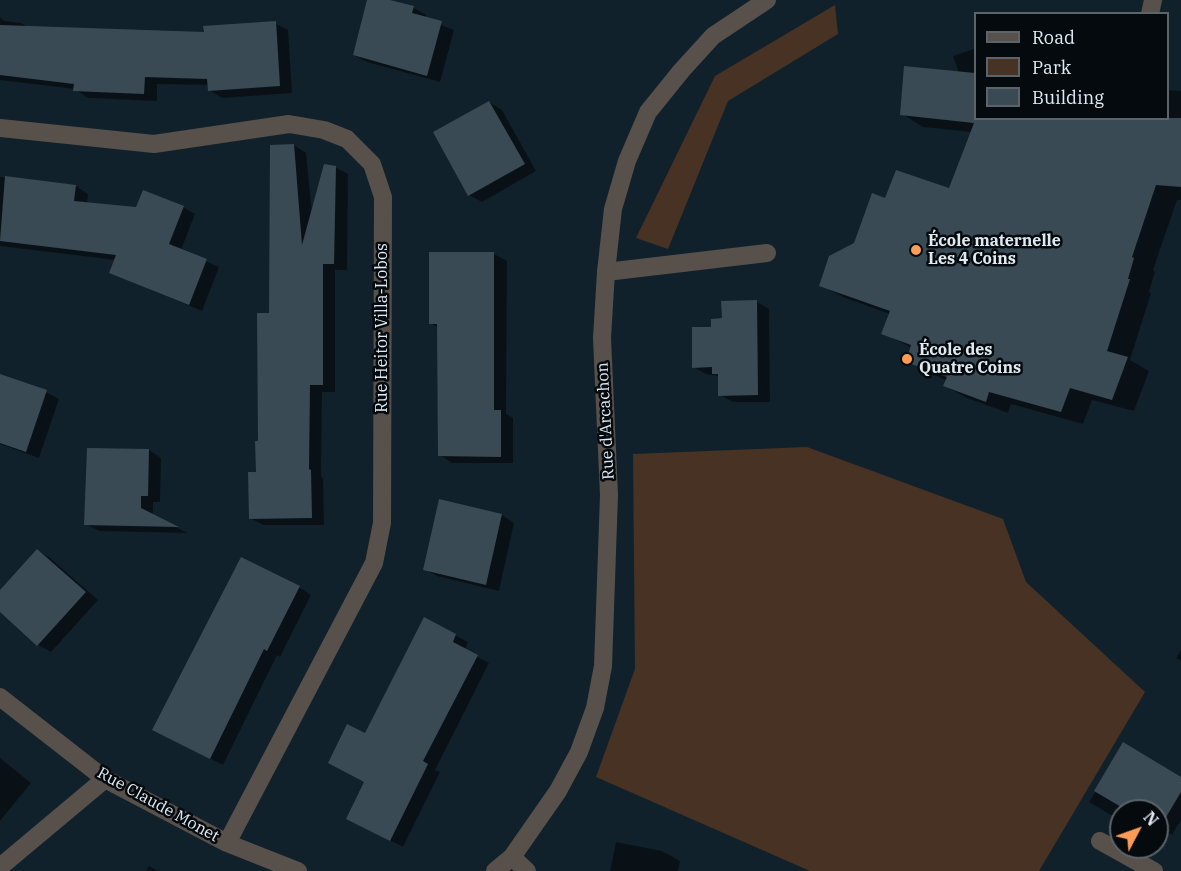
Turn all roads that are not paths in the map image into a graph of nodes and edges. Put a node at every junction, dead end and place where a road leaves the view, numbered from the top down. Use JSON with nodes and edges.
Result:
{"nodes":[{"id":1,"x":767,"y":0,"type":"edge"},
{"id":2,"x":0,"y":128,"type":"edge"},
{"id":3,"x":767,"y":253,"type":"dead end"},
{"id":4,"x":606,"y":272,"type":"junction"},
{"id":5,"x":0,"y":697,"type":"edge"},
{"id":6,"x":105,"y":779,"type":"junction"},
{"id":7,"x":1100,"y":841,"type":"dead end"},
{"id":8,"x":227,"y":843,"type":"junction"},
{"id":9,"x":512,"y":857,"type":"junction"},
{"id":10,"x":0,"y":867,"type":"edge"},
{"id":11,"x":298,"y":871,"type":"edge"},
{"id":12,"x":495,"y":871,"type":"edge"},
{"id":13,"x":527,"y":871,"type":"edge"},
{"id":14,"x":1154,"y":871,"type":"edge"}],
"edges":[{"from":1,"to":4,"type":"street","name":"Rue d'Arcachon"},
{"from":2,"to":8,"type":"street","name":"Rue Heitor Villa-Lobos"},
{"from":3,"to":4,"type":"street"},
{"from":4,"to":9,"type":"street","name":"Rue d'Arcachon"},
{"from":5,"to":6,"type":"street","name":"Rue Claude Monet"},
{"from":6,"to":8,"type":"street","name":"Rue Claude Monet"},
{"from":6,"to":10,"type":"street"},
{"from":7,"to":14,"type":"street"},
{"from":8,"to":11,"type":"street","name":"Rue Claude Monet"},
{"from":9,"to":12,"type":"street","name":"Rue d'Arcachon"},
{"from":9,"to":13,"type":"street"}]}
